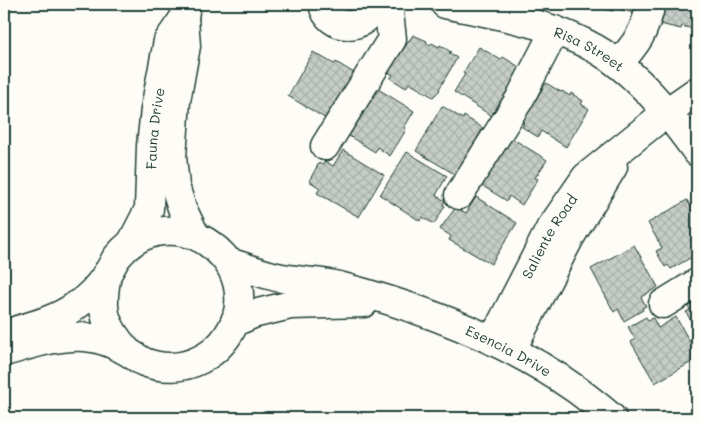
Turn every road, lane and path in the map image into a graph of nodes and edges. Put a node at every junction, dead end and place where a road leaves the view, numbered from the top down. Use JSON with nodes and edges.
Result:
{"nodes":[{"id":1,"x":323,"y":4,"type":"edge"},
{"id":2,"x":373,"y":4,"type":"edge"},
{"id":3,"x":388,"y":4,"type":"edge"},
{"id":4,"x":445,"y":4,"type":"edge"},
{"id":5,"x":651,"y":4,"type":"edge"},
{"id":6,"x":509,"y":10,"type":"edge"},
{"id":7,"x":185,"y":11,"type":"edge"},
{"id":8,"x":555,"y":30,"type":"junction"},
{"id":9,"x":618,"y":64,"type":"junction"},
{"id":10,"x":697,"y":91,"type":"edge"},
{"id":11,"x":667,"y":112,"type":"junction"},
{"id":12,"x":326,"y":146,"type":"dead end"},
{"id":13,"x":697,"y":152,"type":"edge"},
{"id":14,"x":459,"y":195,"type":"dead end"},
{"id":15,"x":195,"y":235,"type":"junction"},
{"id":16,"x":132,"y":242,"type":"junction"},
{"id":17,"x":228,"y":262,"type":"junction"},
{"id":18,"x":107,"y":274,"type":"junction"},
{"id":19,"x":697,"y":283,"type":"edge"},
{"id":20,"x":395,"y":303,"type":"junction"},
{"id":21,"x":663,"y":304,"type":"dead end"},
{"id":22,"x":235,"y":322,"type":"junction"},
{"id":23,"x":4,"y":334,"type":"edge"},
{"id":24,"x":502,"y":345,"type":"junction"},
{"id":25,"x":126,"y":351,"type":"junction"},
{"id":26,"x":4,"y":352,"type":"edge"},
{"id":27,"x":612,"y":418,"type":"edge"}],
"edges":[{"from":1,"to":2,"type":"street"},
{"from":3,"to":12,"type":"street"},
{"from":4,"to":6,"type":"street","name":"Risa Street"},
{"from":5,"to":9,"type":"street"},
{"from":6,"to":8,"type":"street","name":"Risa Street"},
{"from":7,"to":15,"type":"street","name":"Fauna Drive"},
{"from":7,"to":16,"type":"street","name":"Fauna Drive"},
{"from":8,"to":9,"type":"street","name":"Risa Street"},
{"from":8,"to":14,"type":"street"},
{"from":9,"to":11,"type":"street","name":"Risa Street"},
{"from":10,"to":11,"type":"street","name":"Saliente Road"},
{"from":11,"to":13,"type":"street","name":"Risa Street"},
{"from":11,"to":24,"type":"street","name":"Saliente Road"},
{"from":15,"to":16,"type":"street","name":"Esencia Drive"},
{"from":15,"to":17,"type":"street","name":"Esencia Drive"},
{"from":16,"to":18,"type":"street","name":"Esencia Drive"},
{"from":17,"to":20,"type":"street","name":"Esencia Drive"},
{"from":17,"to":22,"type":"street","name":"Esencia Drive"},
{"from":18,"to":23,"type":"street","name":"Esencia Drive"},
{"from":18,"to":25,"type":"street","name":"Esencia Drive"},
{"from":19,"to":21,"type":"street"},
{"from":20,"to":22,"type":"street","name":"Esencia Drive"},
{"from":20,"to":24,"type":"street","name":"Esencia Drive"},
{"from":22,"to":25,"type":"street","name":"Esencia Drive"},
{"from":24,"to":27,"type":"street","name":"Esencia Drive"},
{"from":25,"to":26,"type":"street","name":"Esencia Drive"}]}
